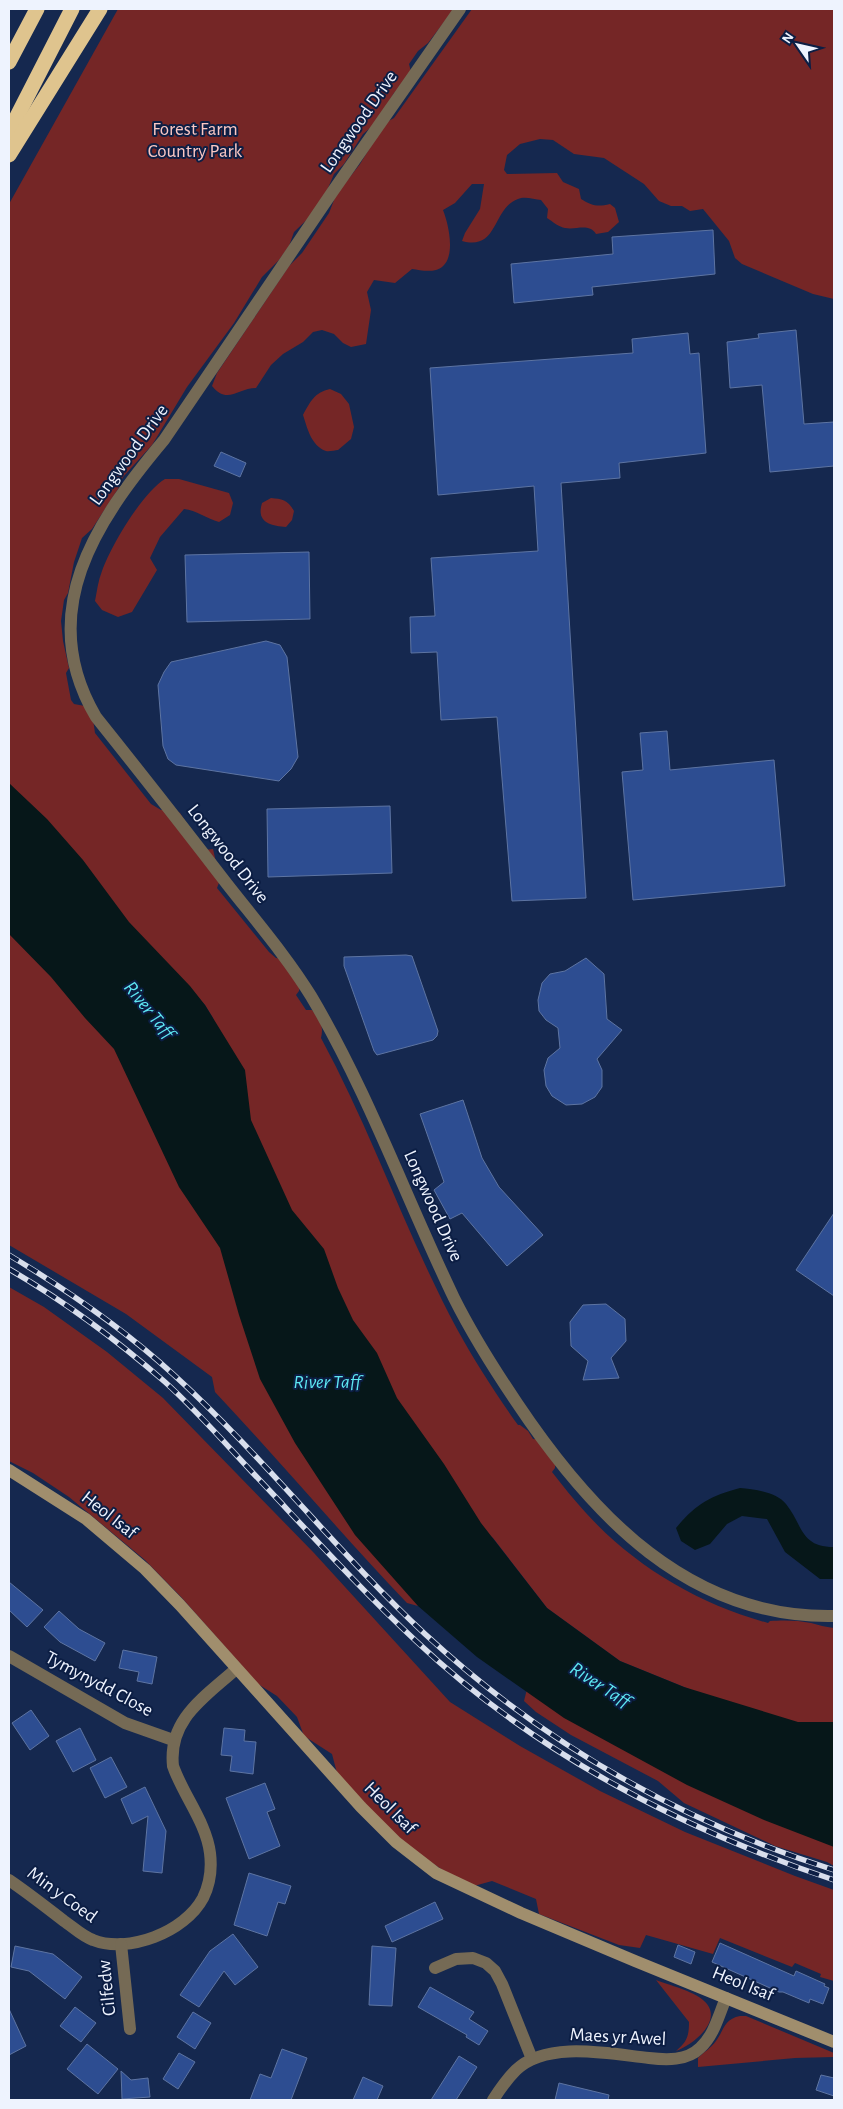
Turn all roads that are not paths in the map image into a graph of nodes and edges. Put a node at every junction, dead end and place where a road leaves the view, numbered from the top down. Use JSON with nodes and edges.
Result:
{"nodes":[{"id":1,"x":38,"y":9,"type":"edge"},
{"id":2,"x":72,"y":9,"type":"edge"},
{"id":3,"x":100,"y":9,"type":"edge"},
{"id":4,"x":460,"y":9,"type":"edge"},
{"id":5,"x":9,"y":62,"type":"edge"},
{"id":6,"x":9,"y":132,"type":"edge"},
{"id":7,"x":9,"y":155,"type":"edge"},
{"id":8,"x":9,"y":1470,"type":"edge"},
{"id":9,"x":834,"y":1616,"type":"edge"},
{"id":10,"x":9,"y":1656,"type":"edge"},
{"id":11,"x":236,"y":1669,"type":"junction"},
{"id":12,"x":174,"y":1740,"type":"junction"},
{"id":13,"x":9,"y":1880,"type":"edge"},
{"id":14,"x":121,"y":1944,"type":"junction"},
{"id":15,"x":435,"y":1968,"type":"dead end"},
{"id":16,"x":726,"y":1998,"type":"junction"},
{"id":17,"x":130,"y":2029,"type":"dead end"},
{"id":18,"x":834,"y":2042,"type":"edge"},
{"id":19,"x":532,"y":2060,"type":"junction"},
{"id":20,"x":493,"y":2100,"type":"edge"}],
"edges":[{"from":1,"to":5,"type":"highway"},
{"from":2,"to":6,"type":"highway"},
{"from":3,"to":7,"type":"highway"},
{"from":4,"to":9,"type":"street","name":"Longwood Drive"},
{"from":8,"to":11,"type":"main road","name":"Heol Isaf"},
{"from":10,"to":12,"type":"street","name":"Tymynydd Close"},
{"from":11,"to":12,"type":"street","name":"Min y Coed"},
{"from":11,"to":16,"type":"main road","name":"Heol Isaf"},
{"from":12,"to":14,"type":"street","name":"Min y Coed"},
{"from":13,"to":14,"type":"street","name":"Min y Coed"},
{"from":14,"to":17,"type":"street","name":"Cilfedw"},
{"from":15,"to":19,"type":"street"},
{"from":16,"to":18,"type":"main road","name":"Heol Isaf"},
{"from":16,"to":19,"type":"street","name":"Maes yr Awel"},
{"from":19,"to":20,"type":"street","name":"Maes yr Awel"}]}
